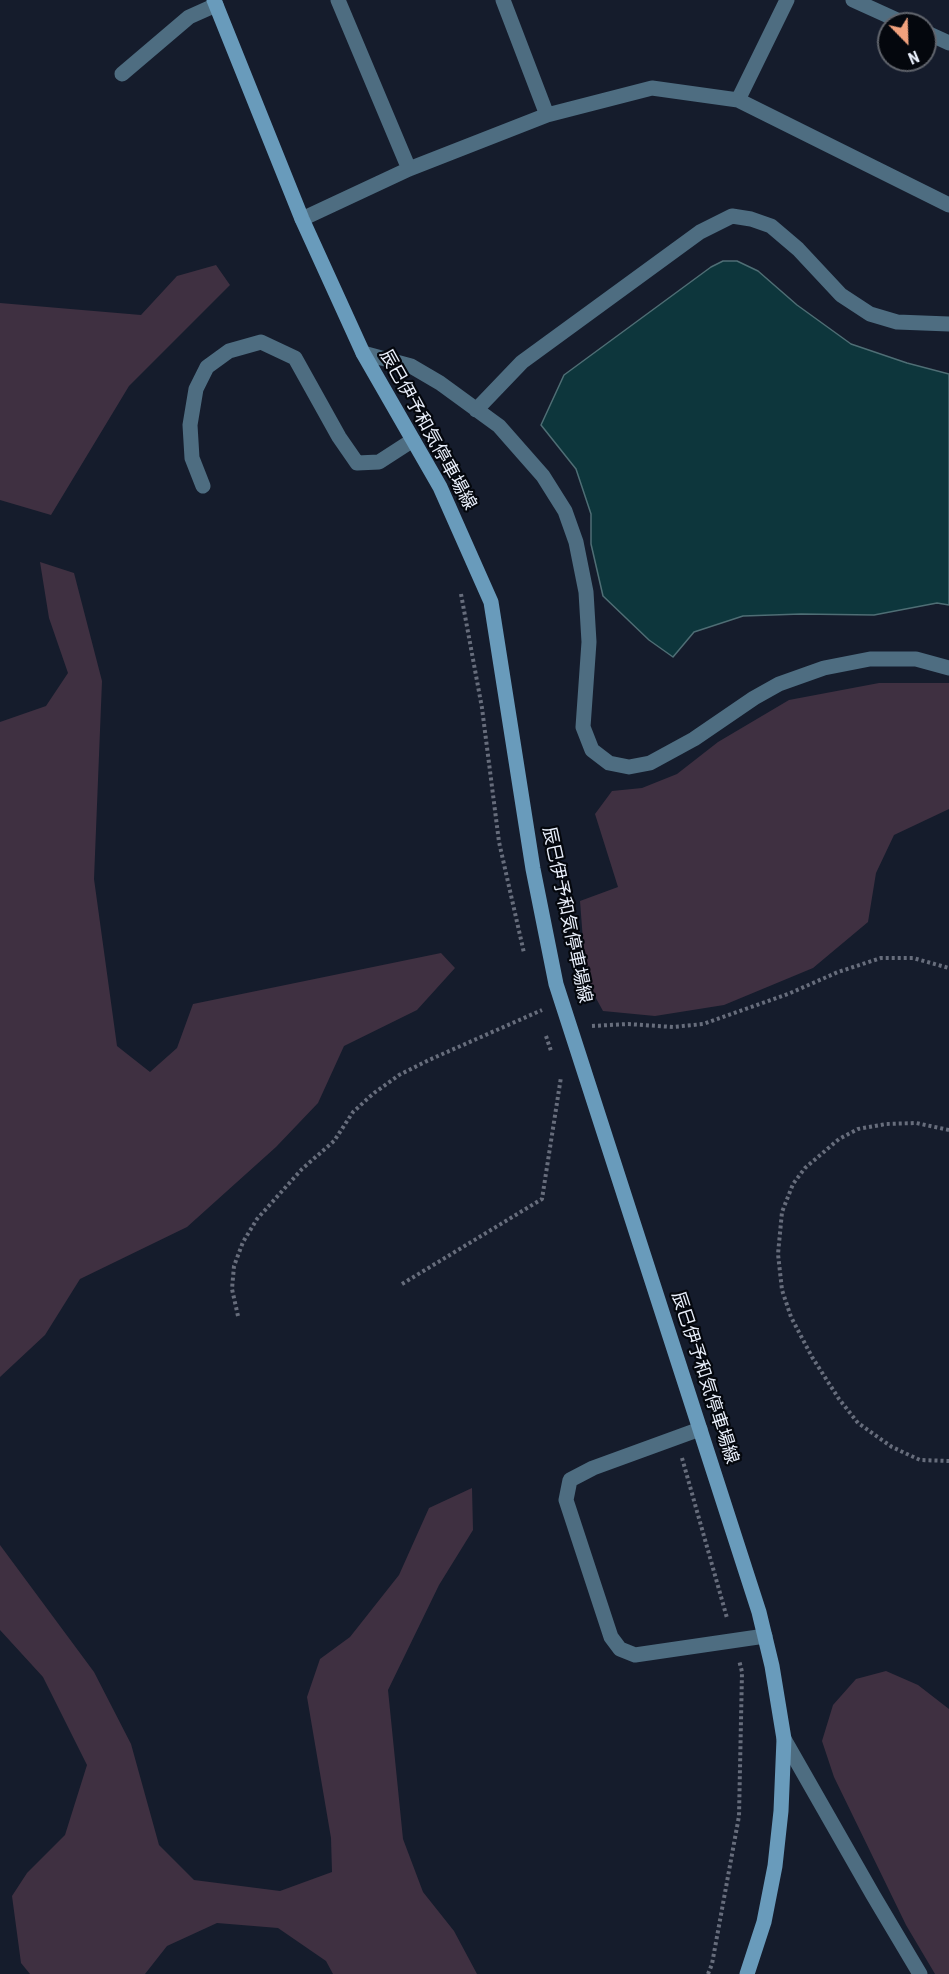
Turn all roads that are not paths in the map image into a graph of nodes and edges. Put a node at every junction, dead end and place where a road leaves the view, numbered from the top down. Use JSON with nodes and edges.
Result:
{"nodes":[{"id":1,"x":338,"y":0,"type":"edge"},
{"id":2,"x":503,"y":0,"type":"edge"},
{"id":3,"x":787,"y":0,"type":"edge"},
{"id":4,"x":853,"y":0,"type":"edge"},
{"id":5,"x":215,"y":2,"type":"edge"},
{"id":6,"x":880,"y":12,"type":"edge"},
{"id":7,"x":122,"y":74,"type":"dead end"},
{"id":8,"x":738,"y":100,"type":"junction"},
{"id":9,"x":547,"y":115,"type":"junction"},
{"id":10,"x":409,"y":169,"type":"junction"},
{"id":11,"x":949,"y":205,"type":"edge"},
{"id":12,"x":302,"y":219,"type":"junction"},
{"id":13,"x":949,"y":324,"type":"edge"},
{"id":14,"x":363,"y":353,"type":"junction"},
{"id":15,"x":476,"y":410,"type":"junction"},
{"id":16,"x":412,"y":440,"type":"junction"},
{"id":17,"x":202,"y":486,"type":"dead end"},
{"id":18,"x":949,"y":668,"type":"edge"},
{"id":19,"x":700,"y":1429,"type":"junction"},
{"id":20,"x":765,"y":1636,"type":"junction"},
{"id":21,"x":784,"y":1739,"type":"junction"},
{"id":22,"x":747,"y":1974,"type":"edge"},
{"id":23,"x":920,"y":1974,"type":"edge"}],
"edges":[{"from":1,"to":10,"type":"street"},
{"from":2,"to":9,"type":"street"},
{"from":3,"to":8,"type":"street"},
{"from":4,"to":6,"type":"street"},
{"from":5,"to":7,"type":"street"},
{"from":5,"to":12,"type":"main road","name":"辰巳伊予和気停車場線"},
{"from":8,"to":9,"type":"street"},
{"from":8,"to":11,"type":"street"},
{"from":9,"to":10,"type":"street"},
{"from":10,"to":12,"type":"street"},
{"from":12,"to":14,"type":"main road","name":"辰巳伊予和気停車場線"},
{"from":13,"to":15,"type":"street"},
{"from":14,"to":15,"type":"street"},
{"from":14,"to":16,"type":"main road","name":"辰巳伊予和気停車場線"},
{"from":15,"to":18,"type":"street"},
{"from":16,"to":17,"type":"street"},
{"from":16,"to":19,"type":"main road","name":"辰巳伊予和気停車場線"},
{"from":19,"to":20,"type":"main road","name":"辰巳伊予和気停車場線"},
{"from":19,"to":20,"type":"street"},
{"from":20,"to":21,"type":"main road","name":"辰巳伊予和気停車場線"},
{"from":21,"to":22,"type":"main road","name":"辰巳伊予和気停車場線"},
{"from":21,"to":23,"type":"street"}]}
